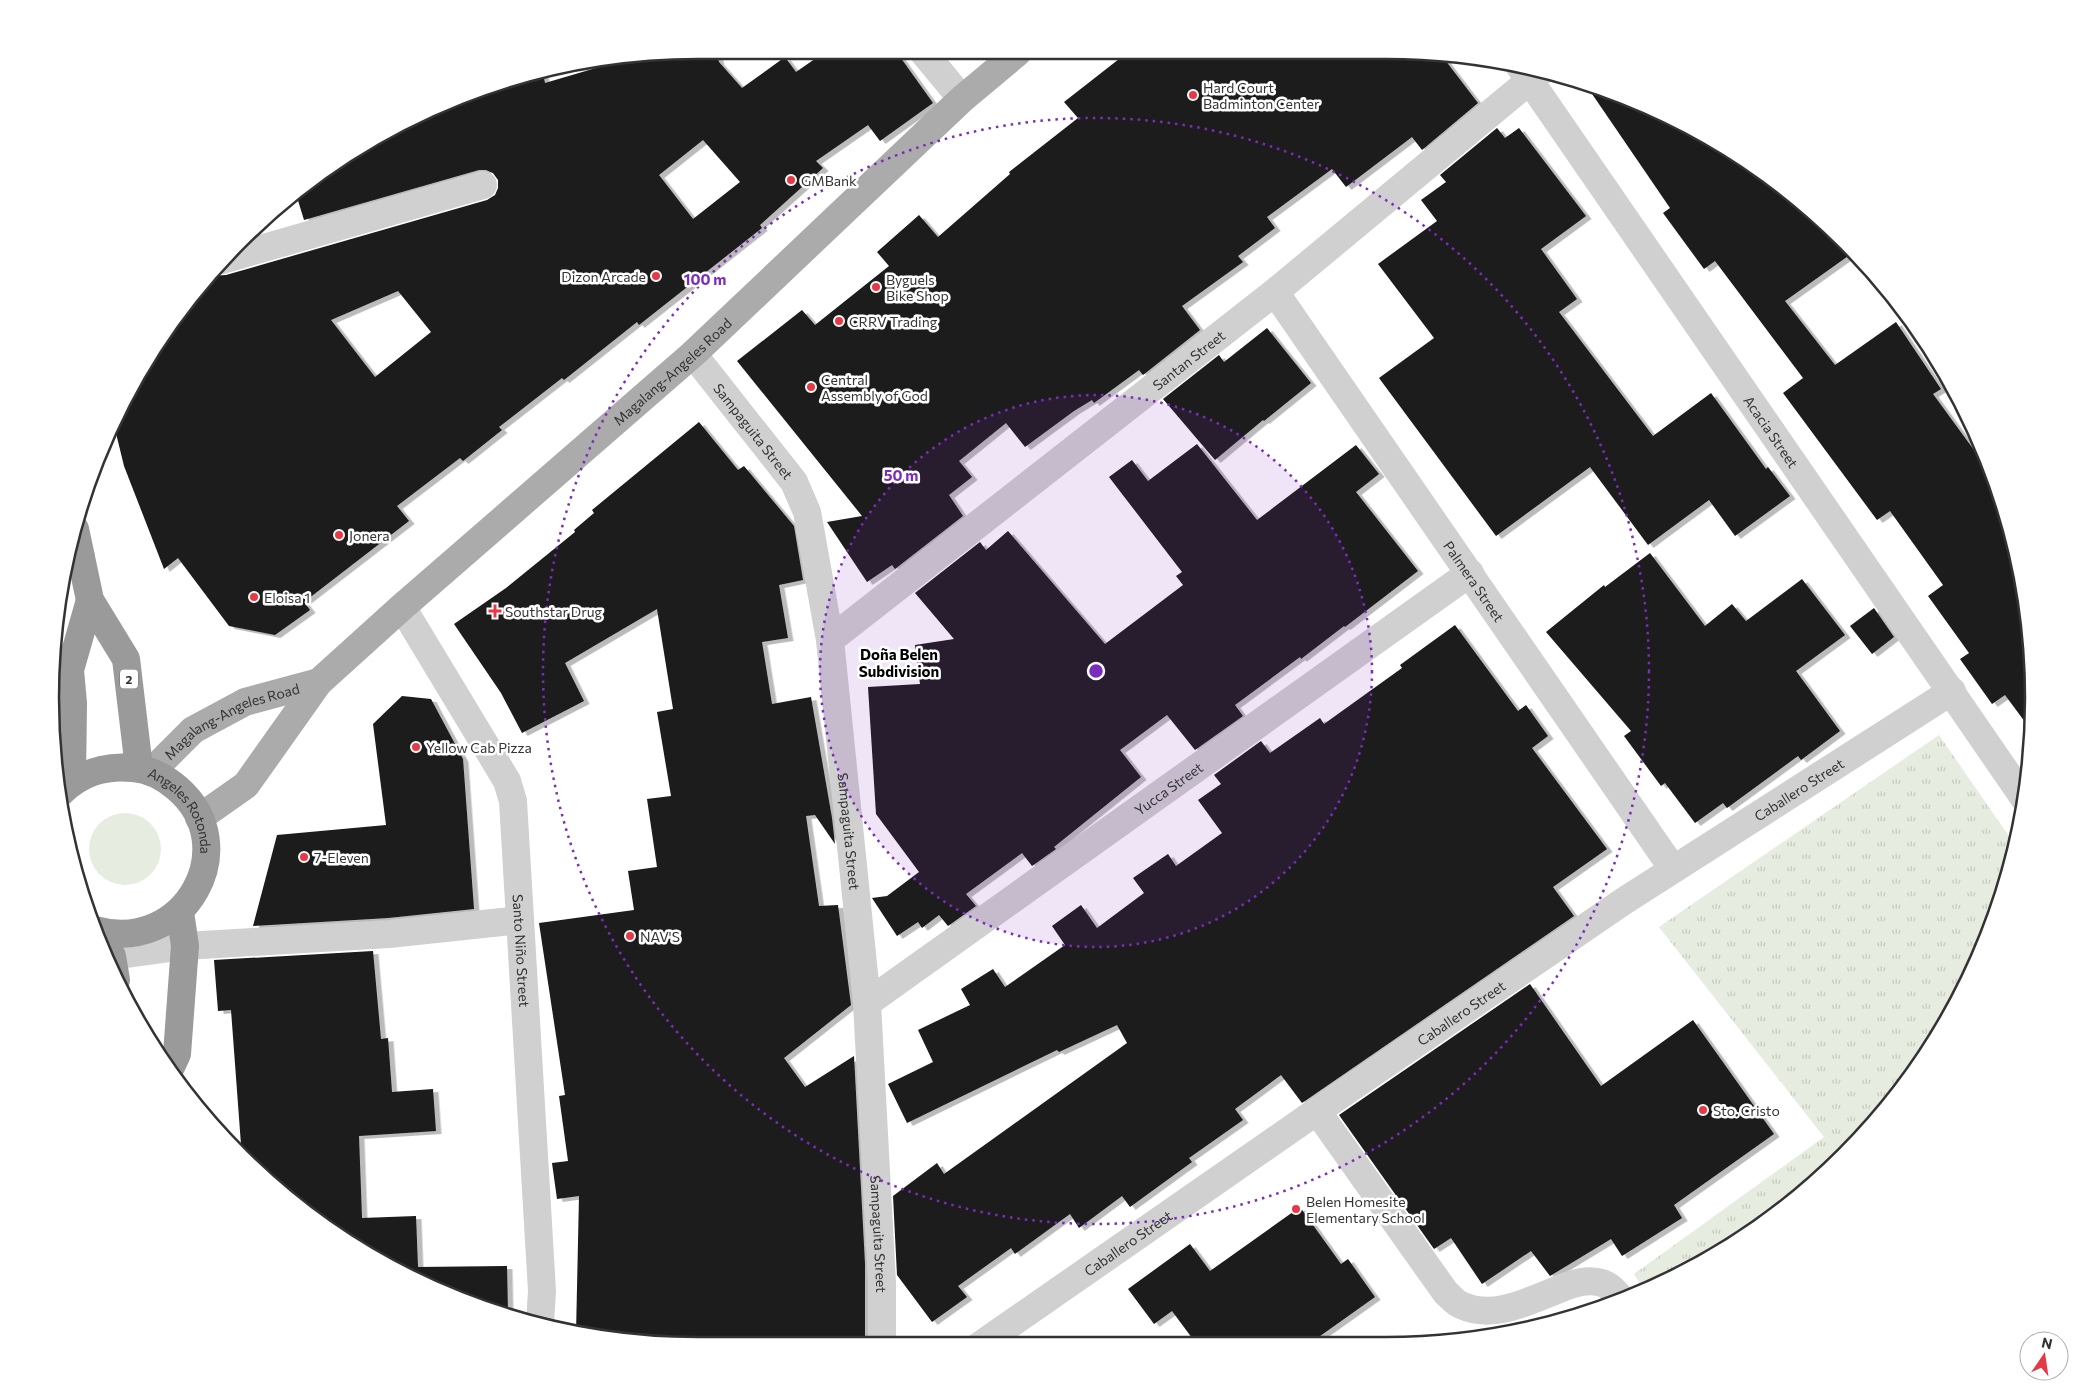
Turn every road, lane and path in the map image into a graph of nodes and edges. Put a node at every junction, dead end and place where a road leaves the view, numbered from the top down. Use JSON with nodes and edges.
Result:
{"nodes":[{"id":1,"x":929,"y":59,"type":"edge"},
{"id":2,"x":1010,"y":59,"type":"edge"},
{"id":3,"x":1527,"y":75,"type":"edge"},
{"id":4,"x":1533,"y":77,"type":"edge"},
{"id":5,"x":962,"y":99,"type":"junction"},
{"id":6,"x":483,"y":185,"type":"dead end"},
{"id":7,"x":237,"y":256,"type":"edge"},
{"id":8,"x":1275,"y":292,"type":"junction"},
{"id":9,"x":693,"y":354,"type":"junction"},
{"id":10,"x":73,"y":564,"type":"edge"},
{"id":11,"x":1470,"y":573,"type":"junction"},
{"id":12,"x":90,"y":600,"type":"junction"},
{"id":13,"x":402,"y":607,"type":"junction"},
{"id":14,"x":830,"y":640,"type":"junction"},
{"id":15,"x":319,"y":682,"type":"junction"},
{"id":16,"x":1952,"y":691,"type":"junction"},
{"id":17,"x":145,"y":770,"type":"junction"},
{"id":18,"x":66,"y":787,"type":"edge"},
{"id":19,"x":2019,"y":790,"type":"edge"},
{"id":20,"x":199,"y":818,"type":"junction"},
{"id":21,"x":1673,"y":869,"type":"junction"},
{"id":22,"x":180,"y":912,"type":"junction"},
{"id":23,"x":520,"y":920,"type":"junction"},
{"id":24,"x":103,"y":932,"type":"edge"},
{"id":25,"x":185,"y":946,"type":"junction"},
{"id":26,"x":118,"y":967,"type":"edge"},
{"id":27,"x":867,"y":1003,"type":"junction"},
{"id":28,"x":173,"y":1063,"type":"edge"},
{"id":29,"x":1317,"y":1111,"type":"junction"},
{"id":30,"x":1617,"y":1294,"type":"edge"},
{"id":31,"x":540,"y":1317,"type":"edge"},
{"id":32,"x":882,"y":1337,"type":"edge"},
{"id":33,"x":992,"y":1337,"type":"edge"}],
"edges":[{"from":1,"to":5,"type":"street"},
{"from":2,"to":5,"type":"main road","name":"Magalang-Angeles Road"},
{"from":3,"to":8,"type":"street","name":"Santan Street"},
{"from":4,"to":16,"type":"street","name":"Acacia Street"},
{"from":5,"to":9,"type":"main road","name":"Magalang-Angeles Road"},
{"from":6,"to":7,"type":"street"},
{"from":8,"to":11,"type":"street","name":"Palmera Street"},
{"from":8,"to":14,"type":"street","name":"Santan Street"},
{"from":9,"to":13,"type":"main road","name":"Magalang-Angeles Road"},
{"from":9,"to":14,"type":"street","name":"Sampaguita Street"},
{"from":10,"to":12,"type":"highway","number":"2"},
{"from":11,"to":21,"type":"street","name":"Palmera Street"},
{"from":11,"to":27,"type":"street","name":"Yucca Street"},
{"from":12,"to":17,"type":"highway","number":"2"},
{"from":12,"to":18,"type":"highway","number":"2"},
{"from":13,"to":15,"type":"main road","name":"Magalang-Angeles Road"},
{"from":13,"to":23,"type":"street","name":"Santo Niño Street"},
{"from":14,"to":27,"type":"street","name":"Sampaguita Street"},
{"from":15,"to":17,"type":"main road","name":"Magalang-Angeles Road"},
{"from":15,"to":20,"type":"main road","name":"Magalang-Angeles Road"},
{"from":16,"to":19,"type":"street","name":"Acacia Street"},
{"from":16,"to":21,"type":"street","name":"Caballero Street"},
{"from":17,"to":18,"type":"highway","name":"Angeles Rotonda","number":"2"},
{"from":17,"to":20,"type":"highway","name":"Angeles Rotonda","number":"2"},
{"from":20,"to":22,"type":"highway","name":"Angeles Rotonda","number":"2"},
{"from":21,"to":29,"type":"street","name":"Caballero Street"},
{"from":22,"to":24,"type":"highway","name":"Angeles Rotonda","number":"2"},
{"from":22,"to":25,"type":"highway"},
{"from":23,"to":25,"type":"street"},
{"from":23,"to":31,"type":"street","name":"Santo Niño Street"},
{"from":25,"to":26,"type":"street"},
{"from":25,"to":28,"type":"highway"},
{"from":27,"to":32,"type":"street","name":"Sampaguita Street"},
{"from":29,"to":30,"type":"street"},
{"from":29,"to":33,"type":"street","name":"Caballero Street"}]}
